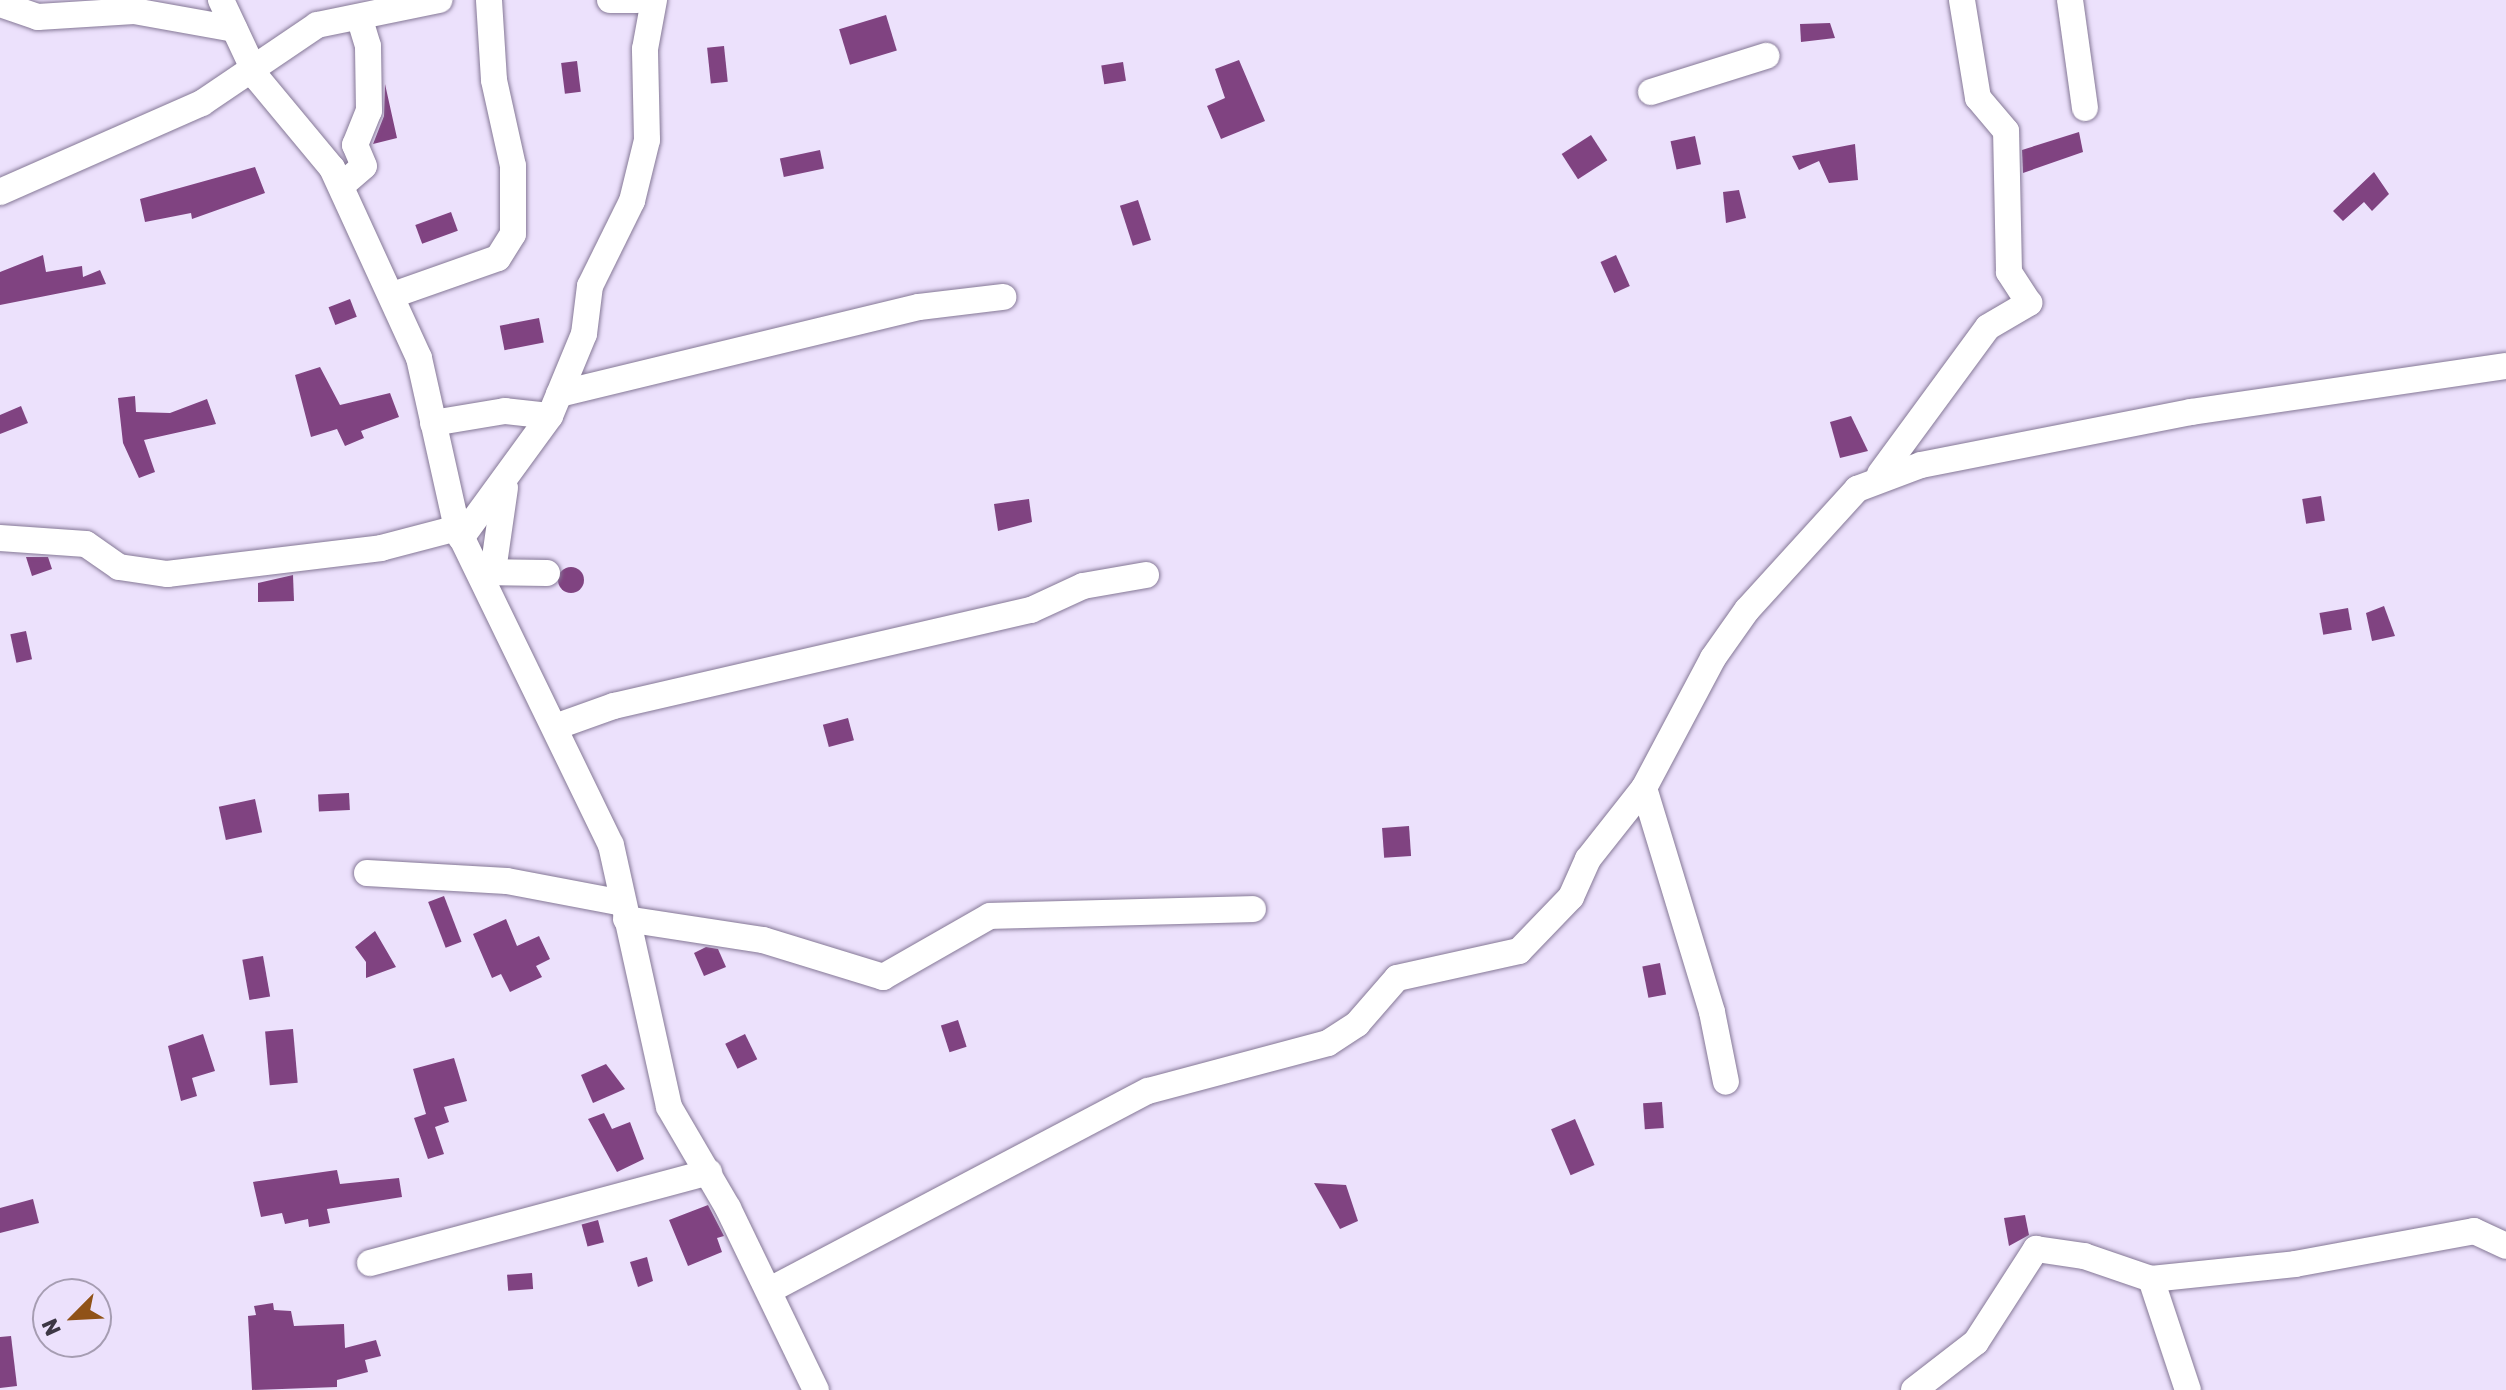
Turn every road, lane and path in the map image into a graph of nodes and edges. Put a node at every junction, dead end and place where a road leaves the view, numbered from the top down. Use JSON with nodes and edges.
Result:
{"nodes":[{"id":1,"x":221,"y":0,"type":"edge"},
{"id":2,"x":439,"y":0,"type":"edge"},
{"id":3,"x":489,"y":0,"type":"edge"},
{"id":4,"x":610,"y":0,"type":"edge"},
{"id":5,"x":637,"y":0,"type":"edge"},
{"id":6,"x":654,"y":0,"type":"edge"},
{"id":7,"x":1962,"y":0,"type":"edge"},
{"id":8,"x":2070,"y":0,"type":"edge"},
{"id":9,"x":0,"y":4,"type":"edge"},
{"id":10,"x":396,"y":6,"type":"edge"},
{"id":11,"x":326,"y":11,"type":"edge"},
{"id":12,"x":359,"y":17,"type":"junction"},
{"id":13,"x":234,"y":29,"type":"junction"},
{"id":14,"x":1766,"y":56,"type":"dead end"},
{"id":15,"x":252,"y":69,"type":"junction"},
{"id":16,"x":1651,"y":92,"type":"dead end"},
{"id":17,"x":2085,"y":108,"type":"dead end"},
{"id":18,"x":341,"y":186,"type":"junction"},
{"id":19,"x":0,"y":192,"type":"edge"},
{"id":20,"x":393,"y":295,"type":"dead end"},
{"id":21,"x":1003,"y":297,"type":"dead end"},
{"id":22,"x":2506,"y":366,"type":"edge"},
{"id":23,"x":555,"y":405,"type":"junction"},
{"id":24,"x":433,"y":423,"type":"junction"},
{"id":25,"x":1872,"y":482,"type":"junction"},
{"id":26,"x":506,"y":483,"type":"junction"},
{"id":27,"x":459,"y":533,"type":"junction"},
{"id":28,"x":0,"y":538,"type":"edge"},
{"id":29,"x":486,"y":572,"type":"junction"},
{"id":30,"x":547,"y":573,"type":"dead end"},
{"id":31,"x":1146,"y":575,"type":"dead end"},
{"id":32,"x":555,"y":727,"type":"junction"},
{"id":33,"x":1644,"y":788,"type":"junction"},
{"id":34,"x":367,"y":873,"type":"dead end"},
{"id":35,"x":1253,"y":909,"type":"dead end"},
{"id":36,"x":624,"y":911,"type":"junction"},
{"id":37,"x":1726,"y":1082,"type":"dead end"},
{"id":38,"x":709,"y":1172,"type":"junction"},
{"id":39,"x":2506,"y":1246,"type":"edge"},
{"id":40,"x":370,"y":1263,"type":"dead end"},
{"id":41,"x":2151,"y":1279,"type":"junction"},
{"id":42,"x":770,"y":1290,"type":"junction"},
{"id":43,"x":816,"y":1390,"type":"edge"},
{"id":44,"x":1914,"y":1390,"type":"edge"},
{"id":45,"x":2188,"y":1390,"type":"edge"}],
"edges":[{"from":1,"to":13,"type":"street"},
{"from":2,"to":10,"type":"street"},
{"from":3,"to":20,"type":"street"},
{"from":4,"to":5,"type":"street"},
{"from":6,"to":23,"type":"street"},
{"from":7,"to":25,"type":"street"},
{"from":8,"to":17,"type":"street"},
{"from":9,"to":13,"type":"street"},
{"from":10,"to":12,"type":"street"},
{"from":11,"to":12,"type":"street"},
{"from":11,"to":15,"type":"street"},
{"from":12,"to":18,"type":"street"},
{"from":13,"to":15,"type":"street"},
{"from":14,"to":16,"type":"street"},
{"from":15,"to":18,"type":"street"},
{"from":15,"to":19,"type":"street"},
{"from":18,"to":24,"type":"street"},
{"from":21,"to":23,"type":"street"},
{"from":22,"to":25,"type":"street"},
{"from":23,"to":24,"type":"street"},
{"from":23,"to":26,"type":"street"},
{"from":24,"to":27,"type":"street"},
{"from":25,"to":33,"type":"street"},
{"from":26,"to":27,"type":"street"},
{"from":26,"to":29,"type":"street"},
{"from":27,"to":28,"type":"street"},
{"from":27,"to":29,"type":"street"},
{"from":29,"to":30,"type":"street"},
{"from":29,"to":32,"type":"street"},
{"from":31,"to":32,"type":"street"},
{"from":32,"to":36,"type":"street"},
{"from":33,"to":37,"type":"street"},
{"from":33,"to":42,"type":"street"},
{"from":34,"to":36,"type":"street"},
{"from":35,"to":36,"type":"street"},
{"from":36,"to":38,"type":"street"},
{"from":38,"to":40,"type":"street"},
{"from":38,"to":42,"type":"street"},
{"from":39,"to":41,"type":"street"},
{"from":41,"to":44,"type":"street"},
{"from":41,"to":45,"type":"street"},
{"from":42,"to":43,"type":"street"}]}
